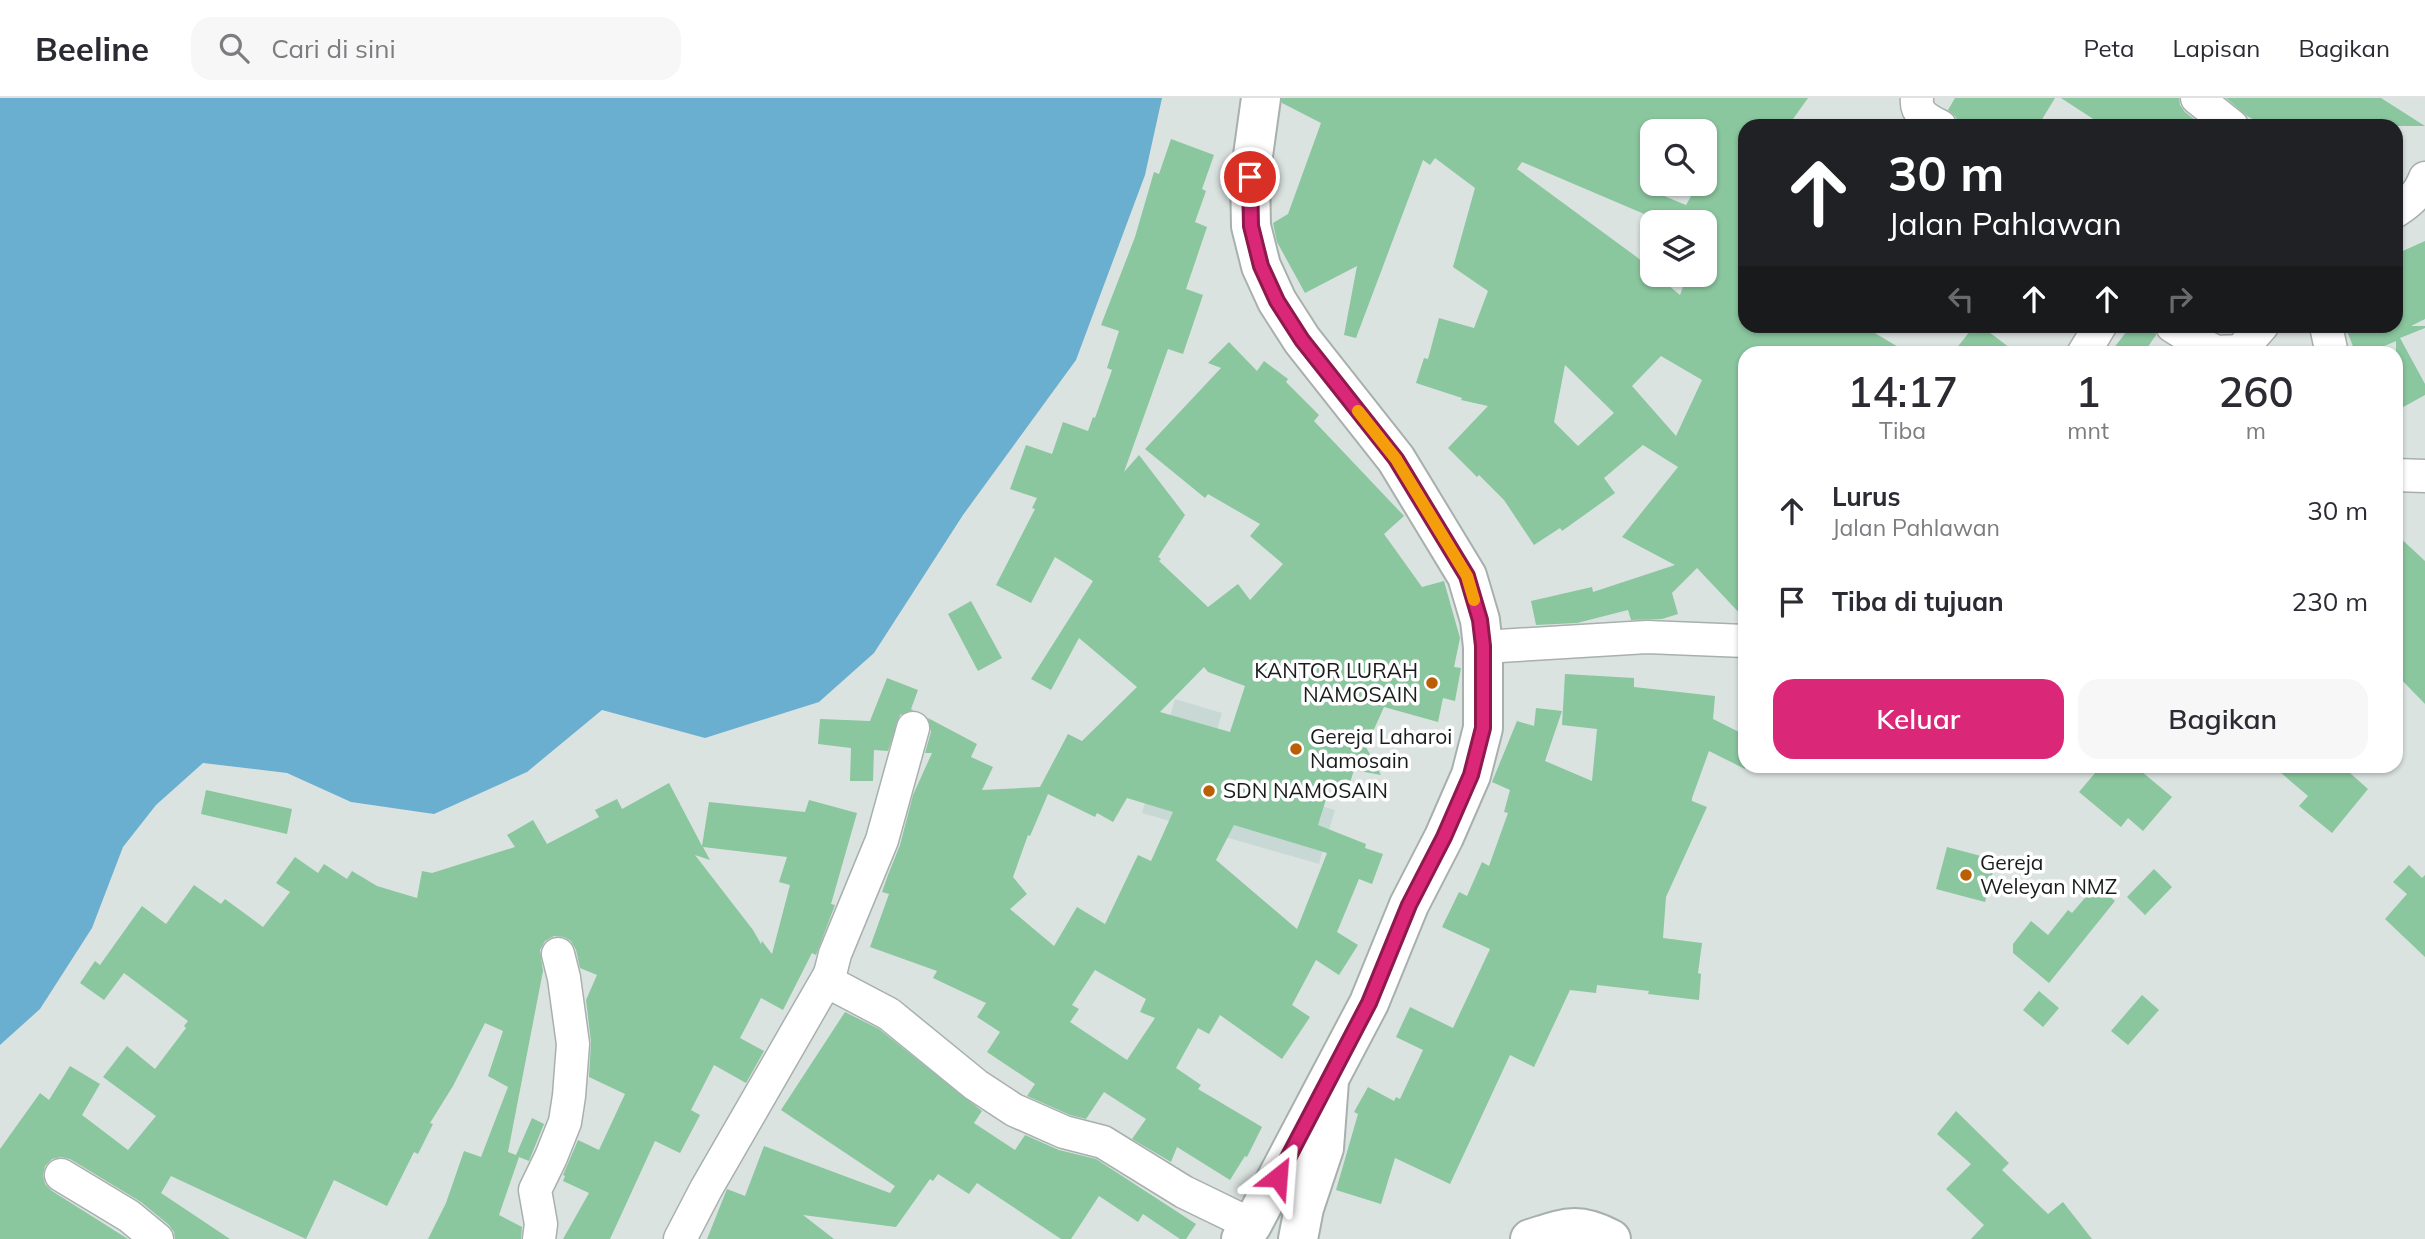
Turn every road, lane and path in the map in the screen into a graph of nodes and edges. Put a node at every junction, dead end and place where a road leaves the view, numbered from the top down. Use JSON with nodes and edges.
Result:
{"nodes":[{"id":1,"x":1261,"y":98,"type":"edge"},
{"id":2,"x":1917,"y":98,"type":"edge"},
{"id":3,"x":2197,"y":98,"type":"edge"},
{"id":4,"x":1927,"y":119,"type":"edge"},
{"id":5,"x":2223,"y":119,"type":"edge"},
{"id":6,"x":2425,"y":178,"type":"edge"},
{"id":7,"x":2403,"y":206,"type":"edge"},
{"id":8,"x":2182,"y":333,"type":"edge"},
{"id":9,"x":2204,"y":346,"type":"edge"},
{"id":10,"x":2403,"y":475,"type":"edge"},
{"id":11,"x":2425,"y":476,"type":"edge"},
{"id":12,"x":1738,"y":641,"type":"edge"},
{"id":13,"x":1483,"y":646,"type":"junction"},
{"id":14,"x":913,"y":728,"type":"dead end"},
{"id":15,"x":558,"y":954,"type":"dead end"},
{"id":16,"x":830,"y":974,"type":"junction"},
{"id":17,"x":1329,"y":1081,"type":"junction"},
{"id":18,"x":61,"y":1175,"type":"dead end"},
{"id":19,"x":1247,"y":1232,"type":"edge"},
{"id":20,"x":157,"y":1239,"type":"edge"},
{"id":21,"x":539,"y":1239,"type":"edge"},
{"id":22,"x":680,"y":1239,"type":"edge"},
{"id":23,"x":1298,"y":1239,"type":"edge"},
{"id":24,"x":1530,"y":1239,"type":"edge"},
{"id":25,"x":1611,"y":1239,"type":"edge"}],
"edges":[{"from":1,"to":13,"type":"main road"},
{"from":2,"to":4,"type":"street"},
{"from":3,"to":5,"type":"street"},
{"from":6,"to":7,"type":"street"},
{"from":8,"to":9,"type":"street"},
{"from":10,"to":11,"type":"street"},
{"from":12,"to":13,"type":"street"},
{"from":13,"to":17,"type":"main road"},
{"from":14,"to":16,"type":"street"},
{"from":15,"to":21,"type":"street"},
{"from":16,"to":19,"type":"street"},
{"from":16,"to":22,"type":"street"},
{"from":17,"to":19,"type":"main road"},
{"from":17,"to":23,"type":"main road"},
{"from":18,"to":20,"type":"street"},
{"from":24,"to":25,"type":"main road"}]}
